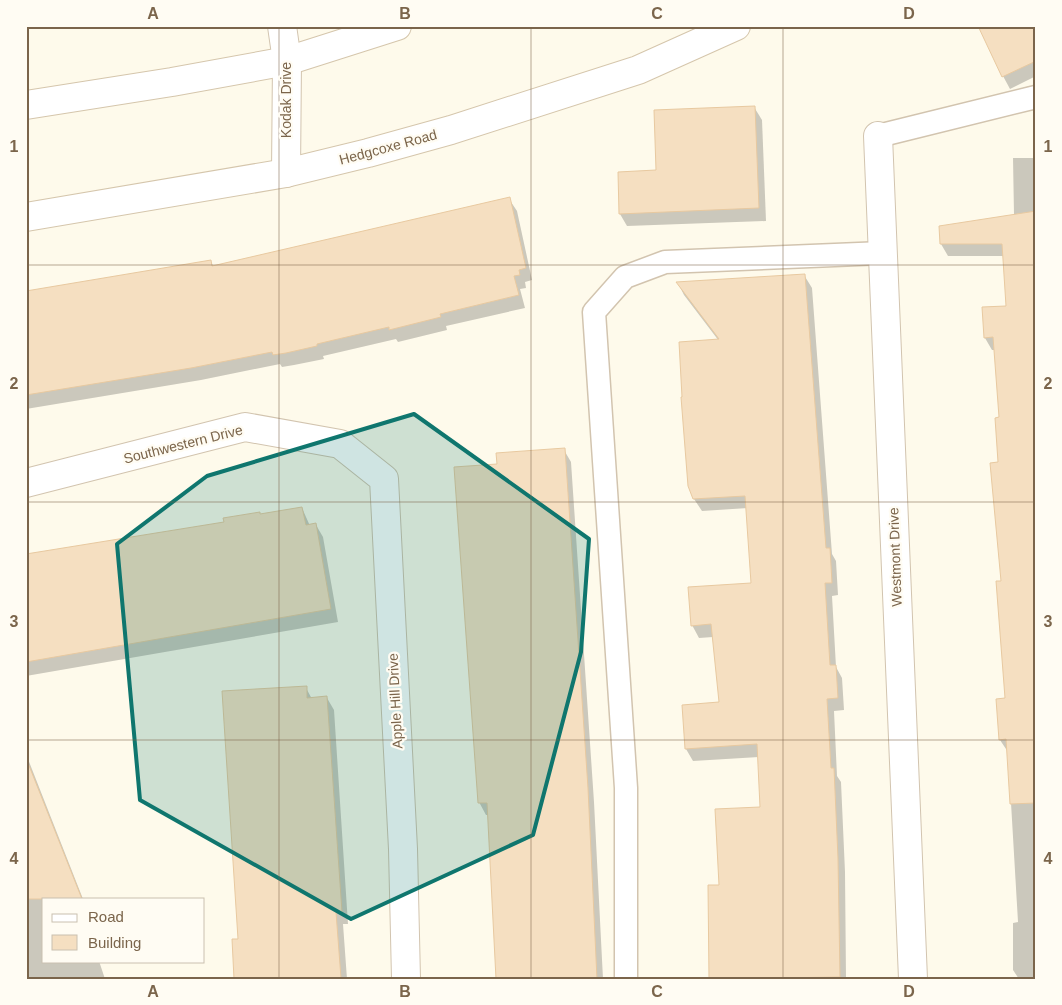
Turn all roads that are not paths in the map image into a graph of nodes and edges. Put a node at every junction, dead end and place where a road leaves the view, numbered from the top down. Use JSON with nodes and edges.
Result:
{"nodes":[{"id":1,"x":282,"y":26,"type":"edge"},
{"id":2,"x":396,"y":26,"type":"edge"},
{"id":3,"x":736,"y":26,"type":"edge"},
{"id":4,"x":287,"y":61,"type":"junction"},
{"id":5,"x":1036,"y":97,"type":"edge"},
{"id":6,"x":26,"y":105,"type":"edge"},
{"id":7,"x":878,"y":136,"type":"joint"},
{"id":8,"x":286,"y":173,"type":"junction"},
{"id":9,"x":26,"y":217,"type":"edge"},
{"id":10,"x":883,"y":253,"type":"junction"},
{"id":11,"x":340,"y":444,"type":"joint"},
{"id":12,"x":26,"y":483,"type":"edge"},
{"id":13,"x":406,"y":979,"type":"edge"},
{"id":14,"x":626,"y":979,"type":"edge"},
{"id":15,"x":913,"y":979,"type":"edge"}],
"edges":[{"from":1,"to":4,"type":"street","name":"Kodak Drive"},
{"from":2,"to":4,"type":"street"},
{"from":3,"to":8,"type":"street","name":"Hedgcoxe Road"},
{"from":4,"to":6,"type":"street"},
{"from":4,"to":8,"type":"street","name":"Kodak Drive"},
{"from":5,"to":7,"type":"lane"},
{"from":7,"to":10,"type":"street","name":"Westmont Drive"},
{"from":8,"to":9,"type":"street","name":"Hedgcoxe Road"},
{"from":10,"to":14,"type":"lane"},
{"from":10,"to":15,"type":"street","name":"Westmont Drive"},
{"from":11,"to":12,"type":"street","name":"Southwestern Drive"},
{"from":11,"to":13,"type":"street","name":"Apple Hill Drive"}]}
